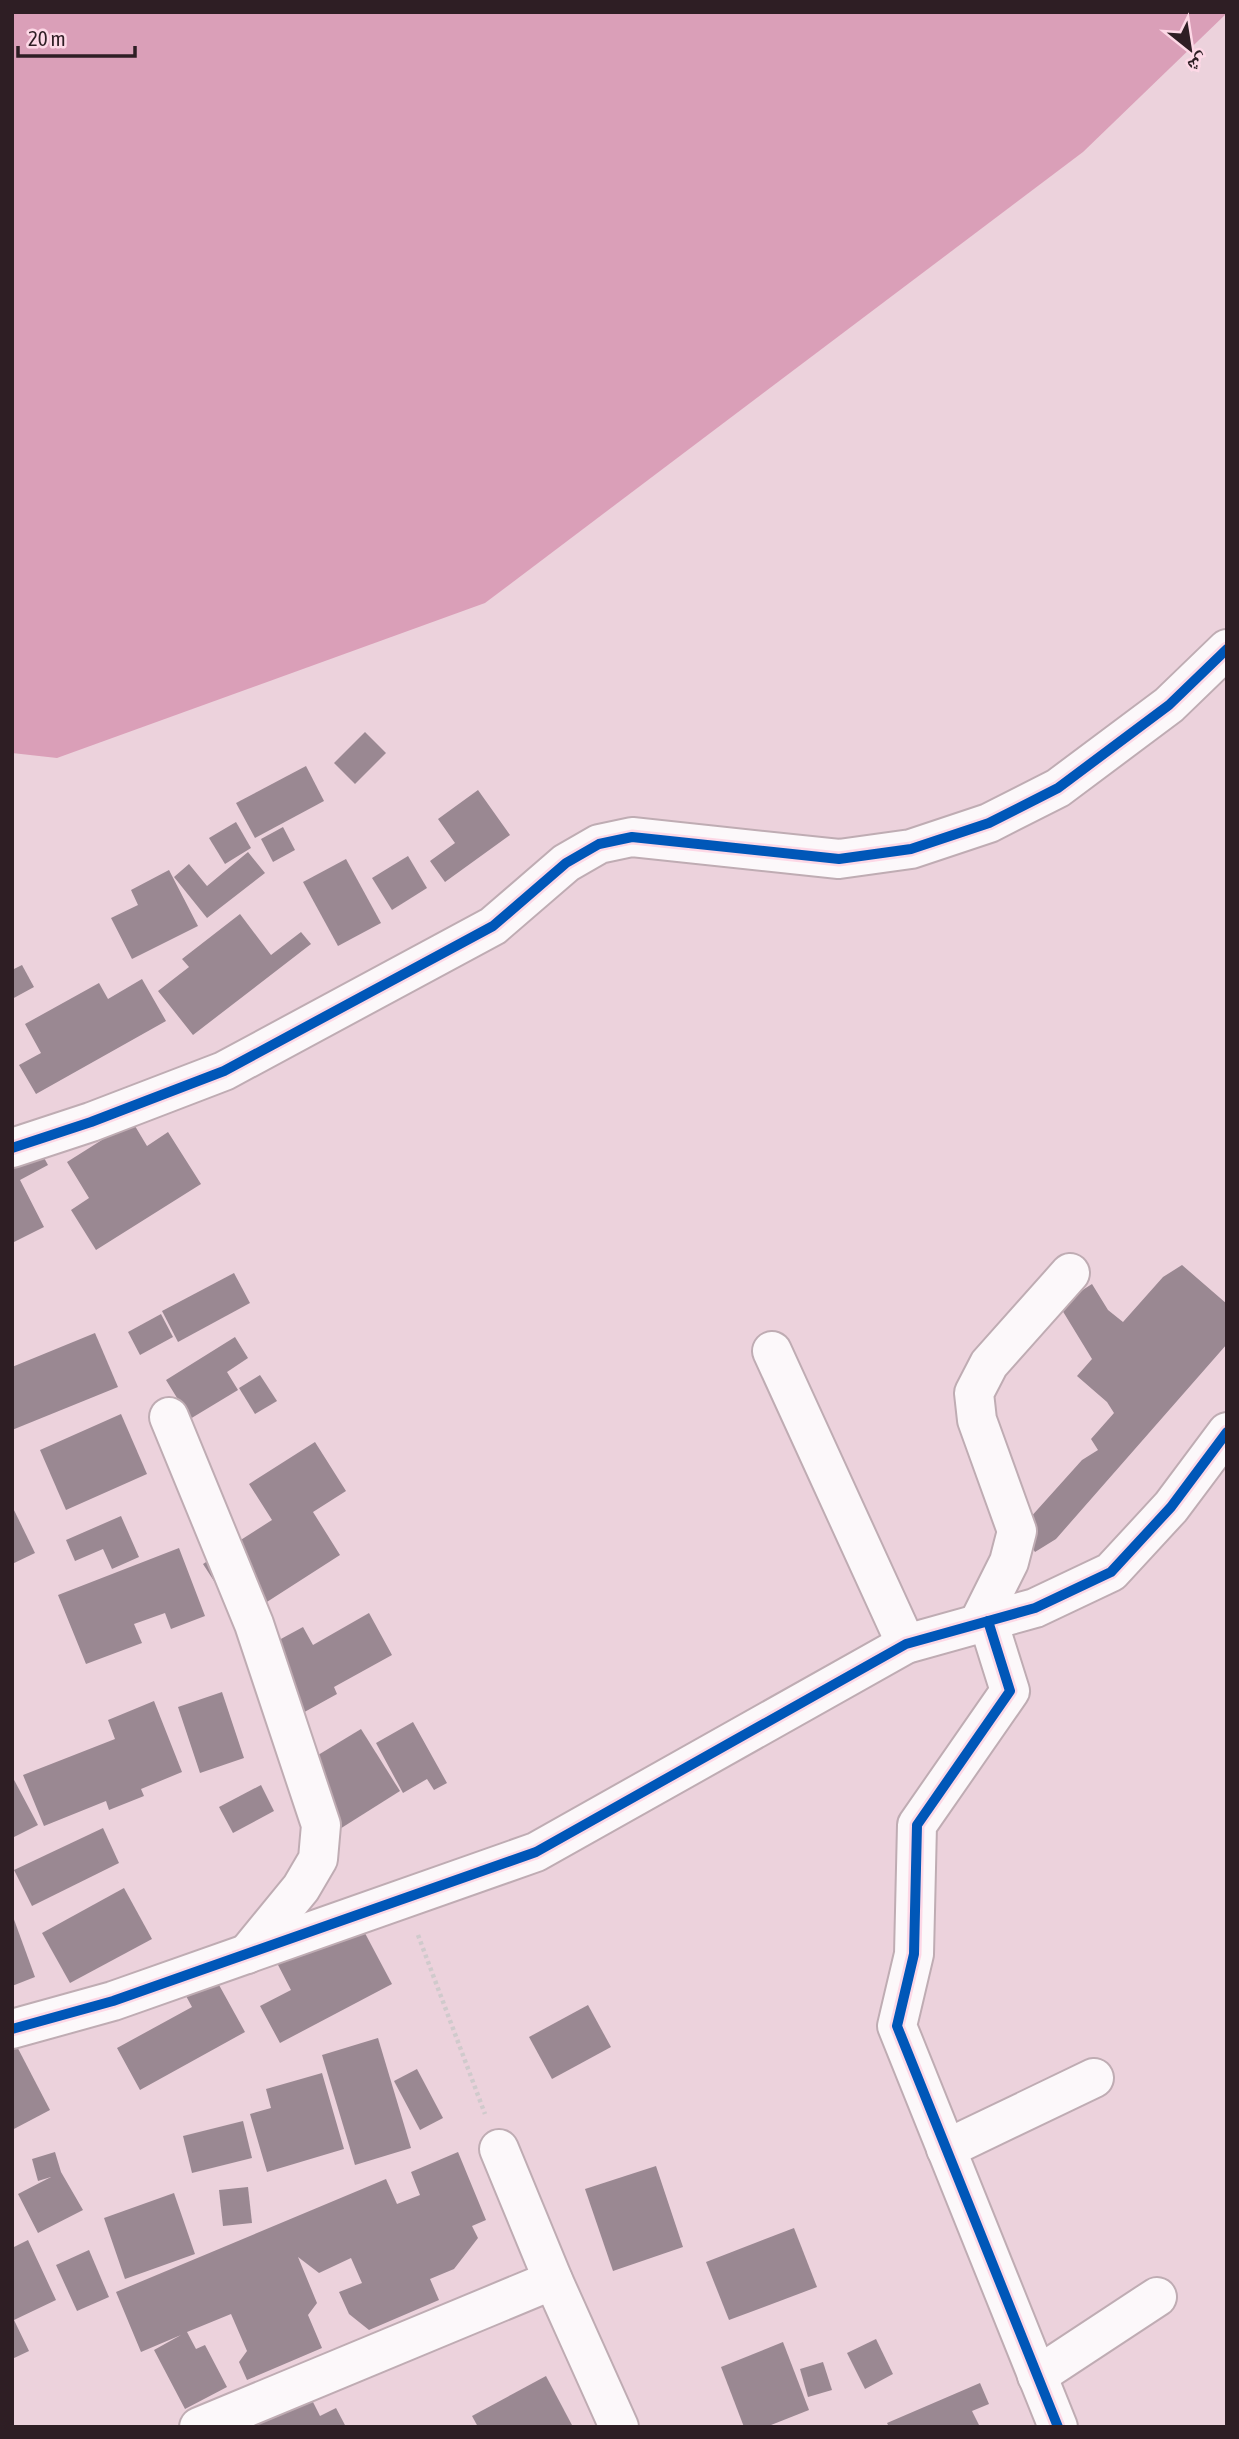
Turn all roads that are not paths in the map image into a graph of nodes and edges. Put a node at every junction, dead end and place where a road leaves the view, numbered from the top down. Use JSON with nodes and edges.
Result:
{"nodes":[{"id":1,"x":1227,"y":649,"type":"edge"},
{"id":2,"x":12,"y":1148,"type":"edge"},
{"id":3,"x":1070,"y":1273,"type":"dead end"},
{"id":4,"x":772,"y":1351,"type":"dead end"},
{"id":5,"x":169,"y":1417,"type":"dead end"},
{"id":6,"x":1227,"y":1432,"type":"edge"},
{"id":7,"x":983,"y":1623,"type":"junction"},
{"id":8,"x":906,"y":1644,"type":"junction"},
{"id":9,"x":247,"y":1954,"type":"junction"},
{"id":10,"x":12,"y":2029,"type":"edge"},
{"id":11,"x":1094,"y":2078,"type":"dead end"},
{"id":12,"x":499,"y":2149,"type":"road end"},
{"id":13,"x":946,"y":2149,"type":"junction"},
{"id":14,"x":552,"y":2280,"type":"junction"},
{"id":15,"x":1157,"y":2297,"type":"dead end"},
{"id":16,"x":1037,"y":2376,"type":"junction"},
{"id":17,"x":199,"y":2427,"type":"edge"},
{"id":18,"x":619,"y":2427,"type":"edge"},
{"id":19,"x":1058,"y":2427,"type":"edge"}],
"edges":[{"from":1,"to":2,"type":"street"},
{"from":3,"to":7,"type":"street"},
{"from":4,"to":8,"type":"street"},
{"from":5,"to":9,"type":"street"},
{"from":6,"to":7,"type":"street"},
{"from":7,"to":8,"type":"street"},
{"from":7,"to":13,"type":"street"},
{"from":8,"to":9,"type":"street"},
{"from":9,"to":10,"type":"street"},
{"from":11,"to":13,"type":"street"},
{"from":12,"to":14,"type":"street"},
{"from":13,"to":16,"type":"street"},
{"from":14,"to":17,"type":"street"},
{"from":14,"to":18,"type":"street"},
{"from":15,"to":16,"type":"street"},
{"from":16,"to":19,"type":"street"}]}
